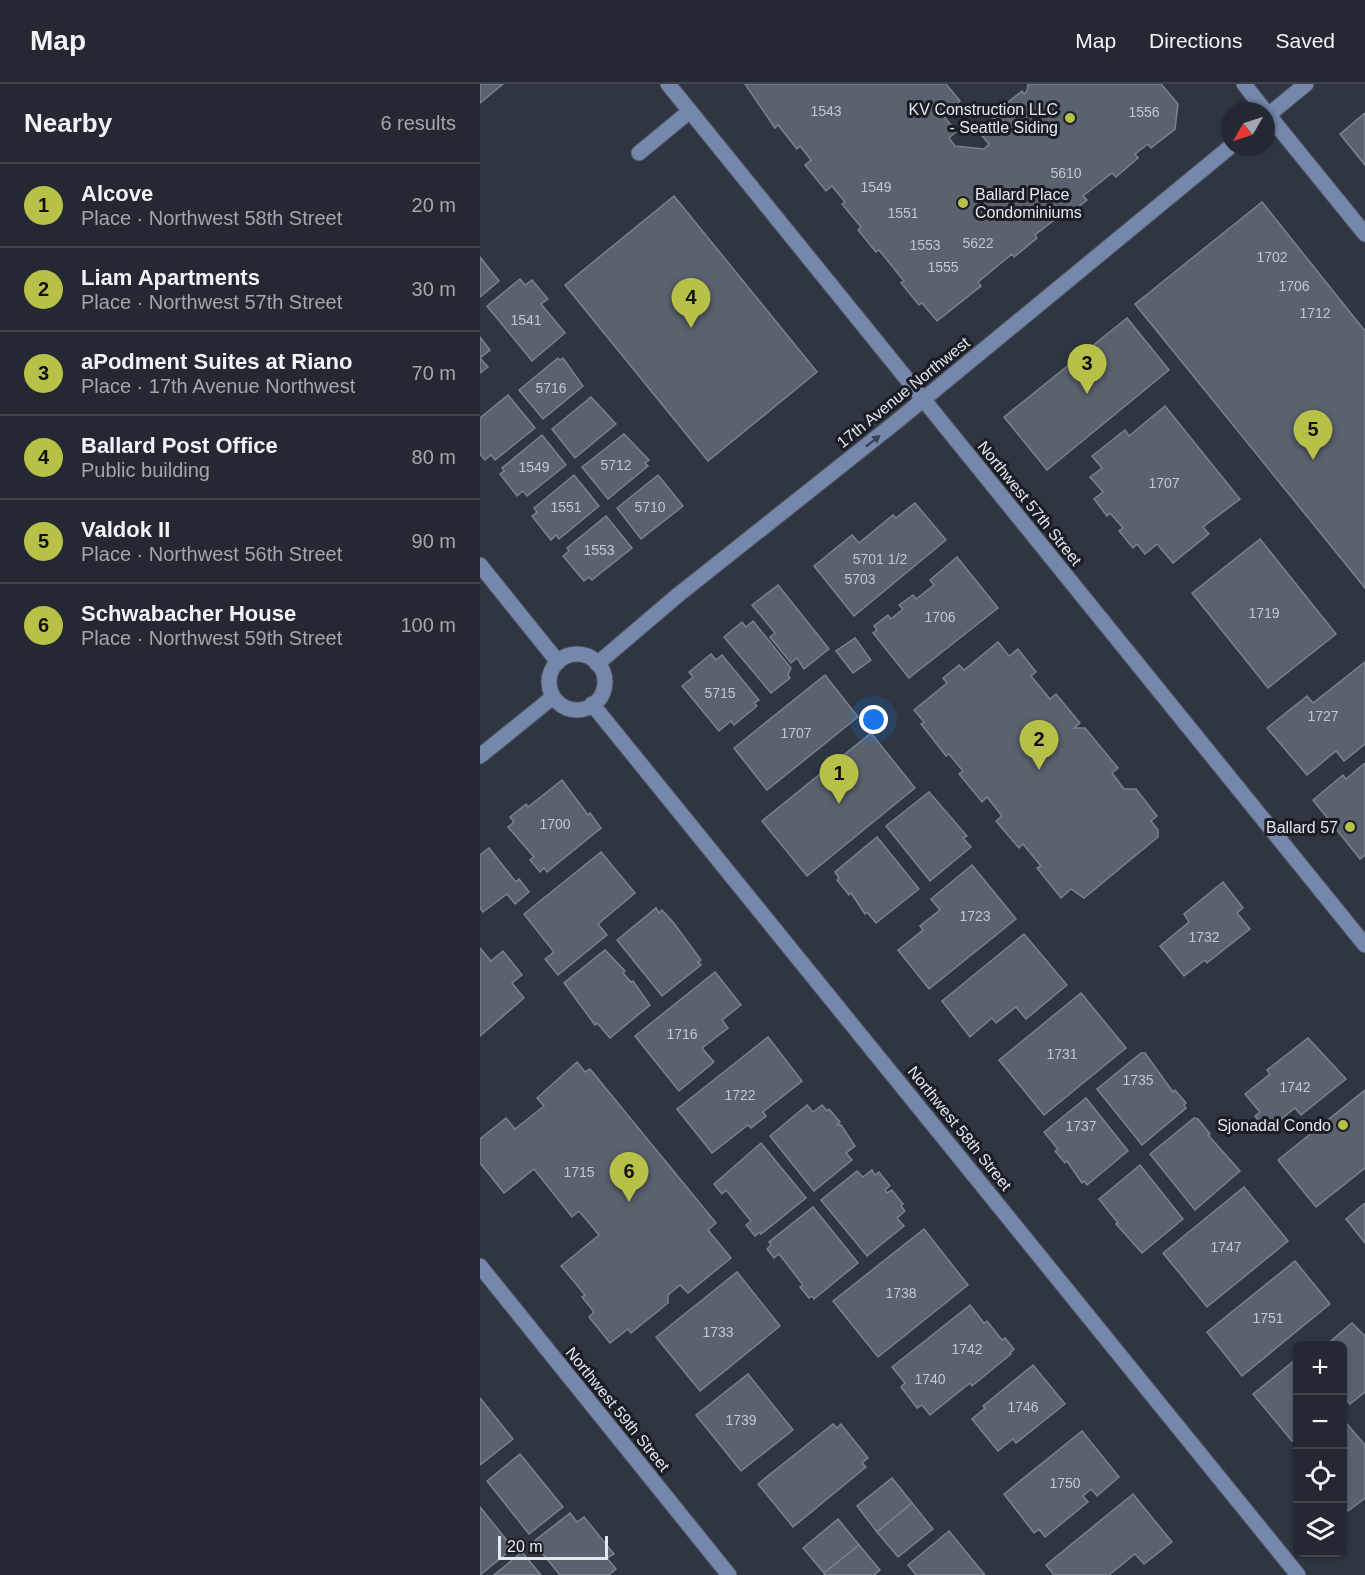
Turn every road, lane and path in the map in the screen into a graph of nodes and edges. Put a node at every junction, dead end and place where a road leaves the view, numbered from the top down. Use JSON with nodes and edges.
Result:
{"nodes":[{"id":1,"x":668,"y":84,"type":"edge"},
{"id":2,"x":1244,"y":84,"type":"edge"},
{"id":3,"x":1306,"y":84,"type":"edge"},
{"id":4,"x":1257,"y":102,"type":"edge"},
{"id":5,"x":1275,"y":107,"type":"edge"},
{"id":6,"x":690,"y":111,"type":"junction"},
{"id":7,"x":1275,"y":125,"type":"edge"},
{"id":8,"x":639,"y":153,"type":"dead end"},
{"id":9,"x":1221,"y":154,"type":"edge"},
{"id":10,"x":1365,"y":234,"type":"edge"},
{"id":11,"x":923,"y":399,"type":"junction"},
{"id":12,"x":480,"y":565,"type":"edge"},
{"id":13,"x":558,"y":662,"type":"junction"},
{"id":14,"x":597,"y":664,"type":"junction"},
{"id":15,"x":553,"y":697,"type":"junction"},
{"id":16,"x":592,"y":704,"type":"junction"},
{"id":17,"x":480,"y":756,"type":"edge"},
{"id":18,"x":1365,"y":945,"type":"edge"},
{"id":19,"x":480,"y":1266,"type":"edge"},
{"id":20,"x":729,"y":1575,"type":"edge"},
{"id":21,"x":1298,"y":1575,"type":"edge"}],
"edges":[{"from":1,"to":6,"type":"street","name":"Northwest 57th Street"},
{"from":2,"to":4,"type":"street"},
{"from":3,"to":5,"type":"street"},
{"from":6,"to":8,"type":"street"},
{"from":6,"to":11,"type":"street","name":"Northwest 57th Street"},
{"from":7,"to":10,"type":"street"},
{"from":9,"to":11,"type":"street","name":"17th Avenue Northwest"},
{"from":14,"to":11,"type":"street","name":"17th Avenue Northwest","one_way":true},
{"from":11,"to":18,"type":"street","name":"Northwest 57th Street"},
{"from":12,"to":13,"type":"street"},
{"from":13,"to":14,"type":"street"},
{"from":13,"to":15,"type":"street"},
{"from":14,"to":16,"type":"street"},
{"from":15,"to":16,"type":"street"},
{"from":15,"to":17,"type":"street"},
{"from":16,"to":21,"type":"street","name":"Northwest 58th Street"},
{"from":19,"to":20,"type":"street","name":"Northwest 59th Street"}]}
